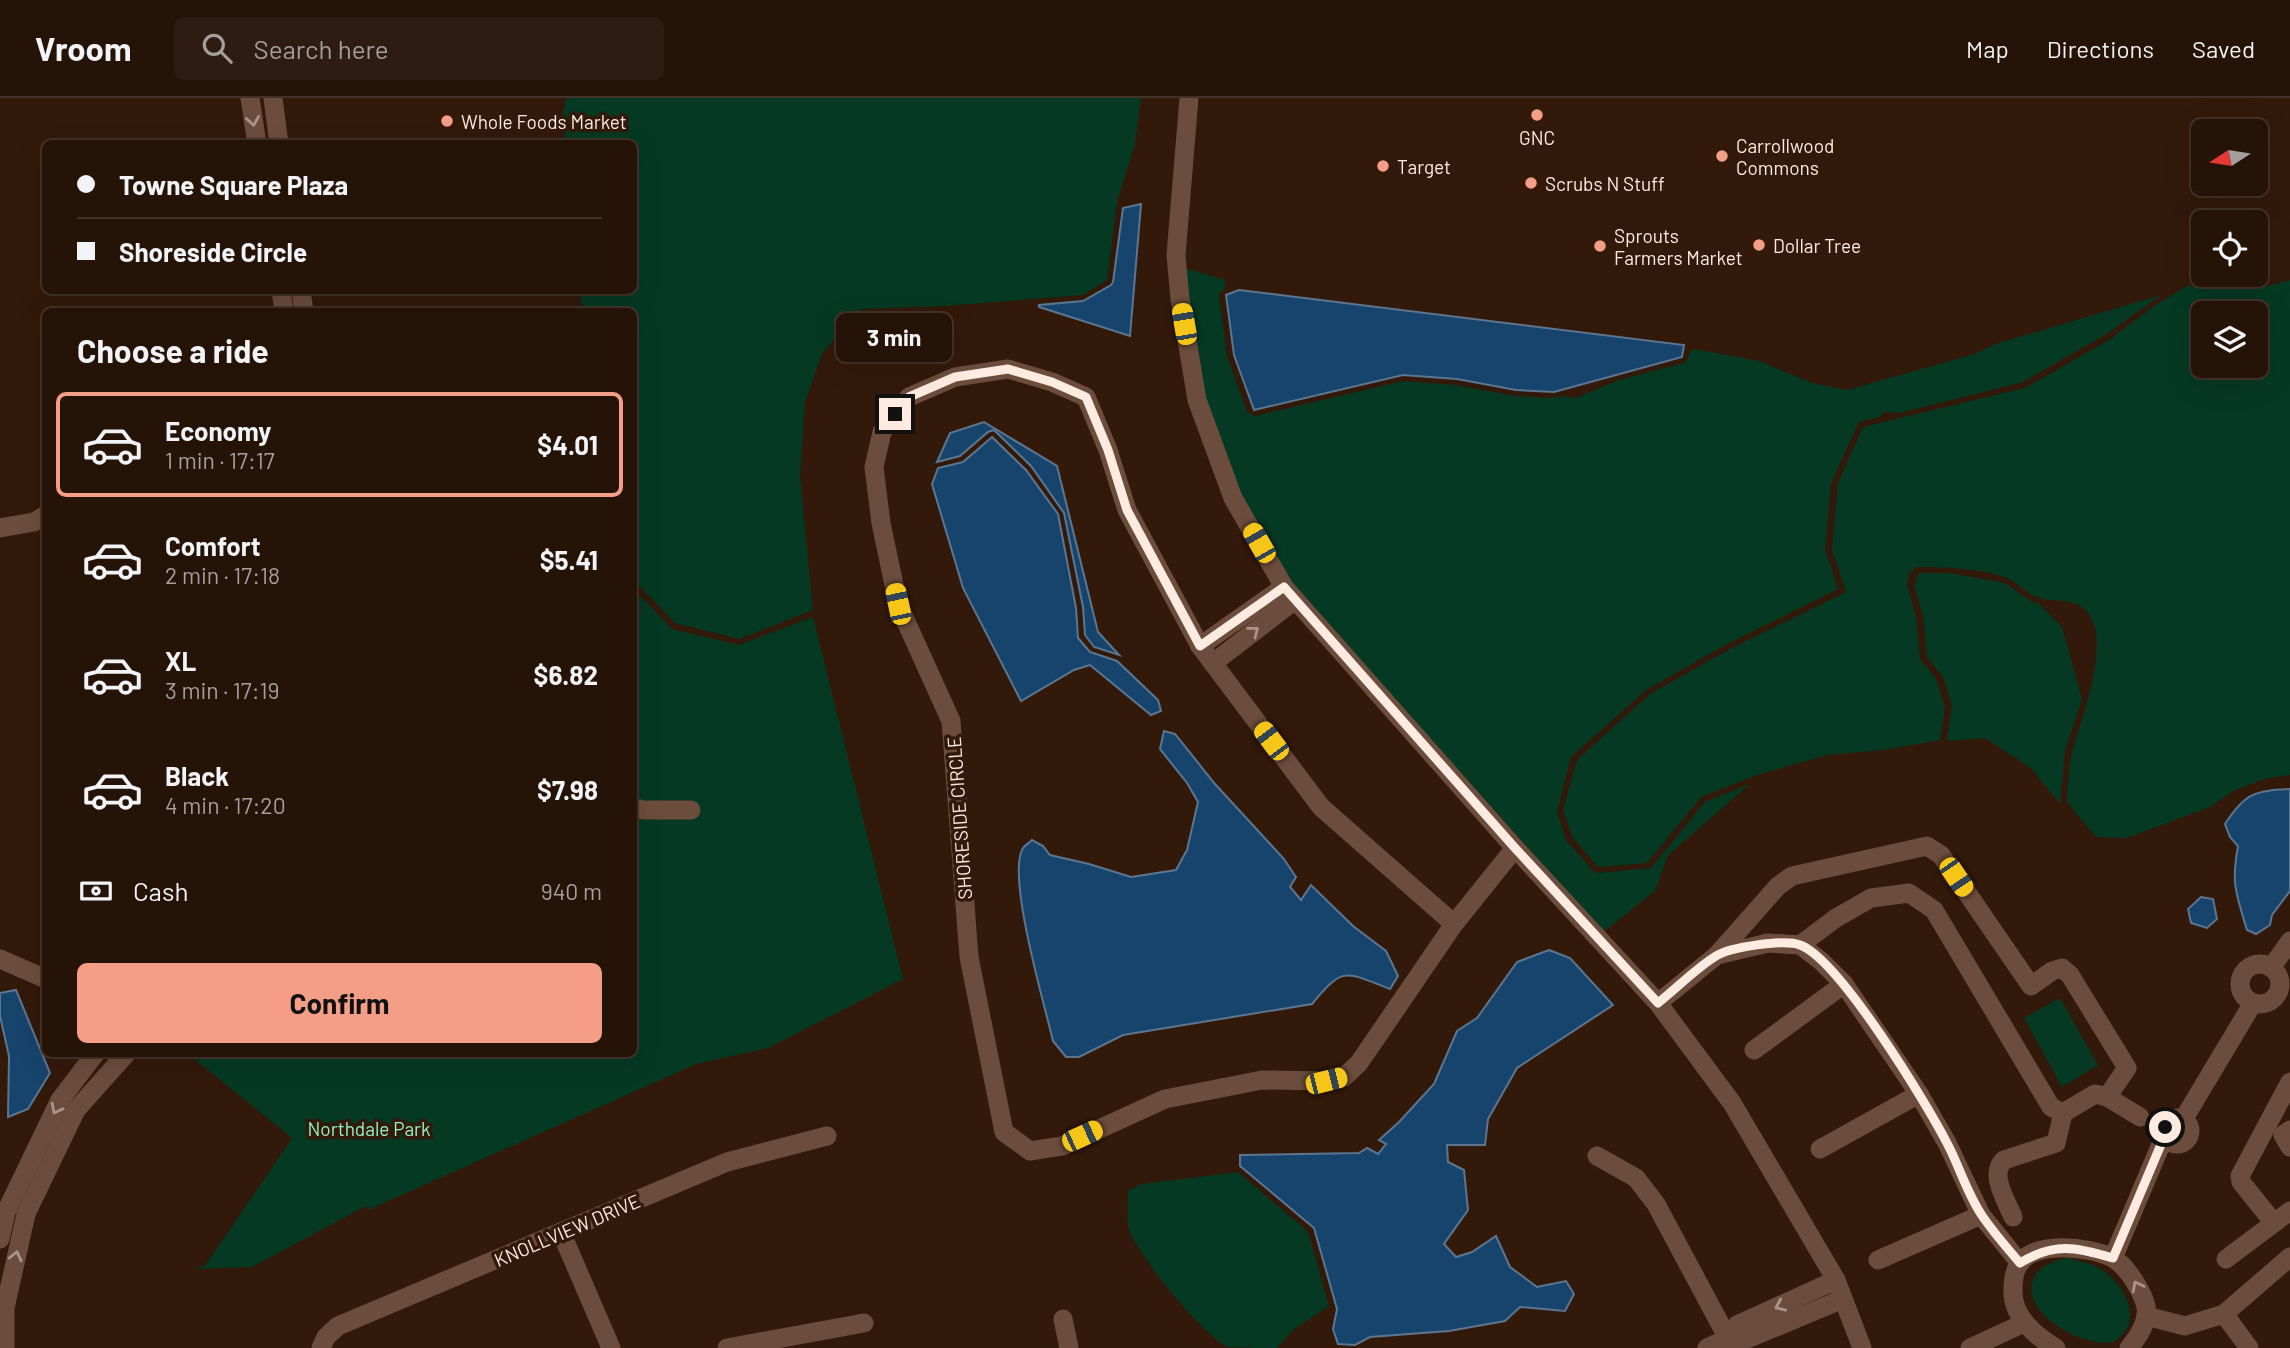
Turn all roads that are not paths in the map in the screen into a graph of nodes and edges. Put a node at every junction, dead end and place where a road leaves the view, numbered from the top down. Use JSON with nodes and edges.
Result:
{"nodes":[{"id":1,"x":250,"y":98,"type":"edge"},
{"id":2,"x":273,"y":98,"type":"edge"},
{"id":3,"x":1189,"y":98,"type":"edge"},
{"id":4,"x":256,"y":140,"type":"edge"},
{"id":5,"x":278,"y":140,"type":"edge"},
{"id":6,"x":42,"y":517,"type":"edge"},
{"id":7,"x":0,"y":528,"type":"edge"},
{"id":8,"x":1290,"y":594,"type":"junction"},
{"id":9,"x":1200,"y":646,"type":"junction"},
{"id":10,"x":1213,"y":663,"type":"junction"},
{"id":11,"x":637,"y":809,"type":"edge"},
{"id":12,"x":691,"y":810,"type":"dead end"},
{"id":13,"x":1515,"y":848,"type":"junction"},
{"id":14,"x":1454,"y":924,"type":"junction"},
{"id":15,"x":2290,"y":941,"type":"edge"},
{"id":16,"x":1800,"y":945,"type":"junction"},
{"id":17,"x":1716,"y":956,"type":"junction"},
{"id":18,"x":0,"y":959,"type":"edge"},
{"id":19,"x":2271,"y":968,"type":"junction"},
{"id":20,"x":42,"y":977,"type":"edge"},
{"id":21,"x":1844,"y":984,"type":"junction"},
{"id":22,"x":1658,"y":1003,"type":"junction"},
{"id":23,"x":2253,"y":1003,"type":"junction"},
{"id":24,"x":1754,"y":1050,"type":"dead end"},
{"id":25,"x":93,"y":1057,"type":"edge"},
{"id":26,"x":123,"y":1057,"type":"edge"},
{"id":27,"x":2290,"y":1082,"type":"edge"},
{"id":28,"x":1919,"y":1094,"type":"junction"},
{"id":29,"x":2107,"y":1097,"type":"junction"},
{"id":30,"x":2057,"y":1110,"type":"junction"},
{"id":31,"x":2140,"y":1116,"type":"dead end"},
{"id":32,"x":2283,"y":1134,"type":"edge"},
{"id":33,"x":827,"y":1136,"type":"dead end"},
{"id":34,"x":1820,"y":1149,"type":"dead end"},
{"id":35,"x":1597,"y":1156,"type":"dead end"},
{"id":36,"x":2290,"y":1211,"type":"edge"},
{"id":37,"x":6,"y":1212,"type":"junction"},
{"id":38,"x":26,"y":1213,"type":"junction"},
{"id":39,"x":1981,"y":1216,"type":"junction"},
{"id":40,"x":2013,"y":1217,"type":"dead end"},
{"id":41,"x":2274,"y":1223,"type":"junction"},
{"id":42,"x":561,"y":1232,"type":"junction"},
{"id":43,"x":0,"y":1239,"type":"edge"},
{"id":44,"x":2113,"y":1258,"type":"junction"},
{"id":45,"x":2226,"y":1259,"type":"dead end"},
{"id":46,"x":1878,"y":1260,"type":"dead end"},
{"id":47,"x":2020,"y":1263,"type":"junction"},
{"id":48,"x":2287,"y":1265,"type":"edge"},
{"id":49,"x":1840,"y":1290,"type":"junction"},
{"id":50,"x":2224,"y":1314,"type":"junction"},
{"id":51,"x":2146,"y":1316,"type":"junction"},
{"id":52,"x":1063,"y":1319,"type":"dead end"},
{"id":53,"x":864,"y":1323,"type":"dead end"},
{"id":54,"x":2025,"y":1323,"type":"junction"},
{"id":55,"x":1731,"y":1343,"type":"edge"},
{"id":56,"x":5,"y":1348,"type":"edge"},
{"id":57,"x":321,"y":1348,"type":"edge"},
{"id":58,"x":611,"y":1348,"type":"edge"},
{"id":59,"x":727,"y":1348,"type":"edge"},
{"id":60,"x":1069,"y":1348,"type":"edge"},
{"id":61,"x":1707,"y":1348,"type":"edge"},
{"id":62,"x":1862,"y":1348,"type":"edge"},
{"id":63,"x":1970,"y":1348,"type":"edge"},
{"id":64,"x":2056,"y":1348,"type":"edge"},
{"id":65,"x":2129,"y":1348,"type":"edge"},
{"id":66,"x":2249,"y":1348,"type":"edge"}],
"edges":[{"from":1,"to":4,"type":"street","one_way":true},
{"from":2,"to":5,"type":"street"},
{"from":3,"to":8,"type":"street"},
{"from":6,"to":7,"type":"street"},
{"from":8,"to":9,"type":"street"},
{"from":10,"to":8,"type":"street","one_way":true},
{"from":8,"to":13,"type":"street"},
{"from":9,"to":10,"type":"street","name":"SHORESIDE CIRCLE"},
{"from":9,"to":14,"type":"street","name":"SHORESIDE CIRCLE"},
{"from":10,"to":14,"type":"street","name":"SHORESIDE CIRCLE"},
{"from":11,"to":12,"type":"street"},
{"from":13,"to":14,"type":"street","name":"SHORESIDE CIRCLE"},
{"from":13,"to":22,"type":"street"},
{"from":15,"to":19,"type":"street"},
{"from":16,"to":17,"type":"street"},
{"from":16,"to":21,"type":"street"},
{"from":16,"to":30,"type":"street"},
{"from":17,"to":22,"type":"street"},
{"from":17,"to":29,"type":"street"},
{"from":18,"to":20,"type":"street"},
{"from":19,"to":23,"type":"street"},
{"from":19,"to":23,"type":"street"},
{"from":21,"to":24,"type":"street"},
{"from":21,"to":28,"type":"street"},
{"from":22,"to":49,"type":"street"},
{"from":23,"to":44,"type":"street"},
{"from":25,"to":37,"type":"street","one_way":true},
{"from":26,"to":38,"type":"street"},
{"from":27,"to":32,"type":"street"},
{"from":28,"to":34,"type":"street"},
{"from":28,"to":39,"type":"street"},
{"from":29,"to":30,"type":"street"},
{"from":29,"to":31,"type":"street"},
{"from":30,"to":40,"type":"street"},
{"from":32,"to":41,"type":"street"},
{"from":33,"to":42,"type":"street","name":"KNOLLVIEW DRIVE"},
{"from":35,"to":55,"type":"street"},
{"from":36,"to":41,"type":"street"},
{"from":37,"to":38,"type":"street"},
{"from":37,"to":43,"type":"street"},
{"from":56,"to":38,"type":"street","one_way":true},
{"from":39,"to":46,"type":"street"},
{"from":39,"to":47,"type":"street"},
{"from":41,"to":45,"type":"street"},
{"from":42,"to":57,"type":"street","name":"KNOLLVIEW DRIVE"},
{"from":42,"to":58,"type":"street"},
{"from":44,"to":47,"type":"street"},
{"from":51,"to":44,"type":"street","one_way":true},
{"from":47,"to":54,"type":"street"},
{"from":48,"to":50,"type":"street"},
{"from":49,"to":55,"type":"street"},
{"from":49,"to":62,"type":"street"},
{"from":50,"to":51,"type":"street"},
{"from":50,"to":66,"type":"street"},
{"from":51,"to":65,"type":"street"},
{"from":52,"to":60,"type":"street"},
{"from":53,"to":59,"type":"street"},
{"from":54,"to":63,"type":"street"},
{"from":54,"to":64,"type":"street"},
{"from":55,"to":61,"type":"street"}]}
